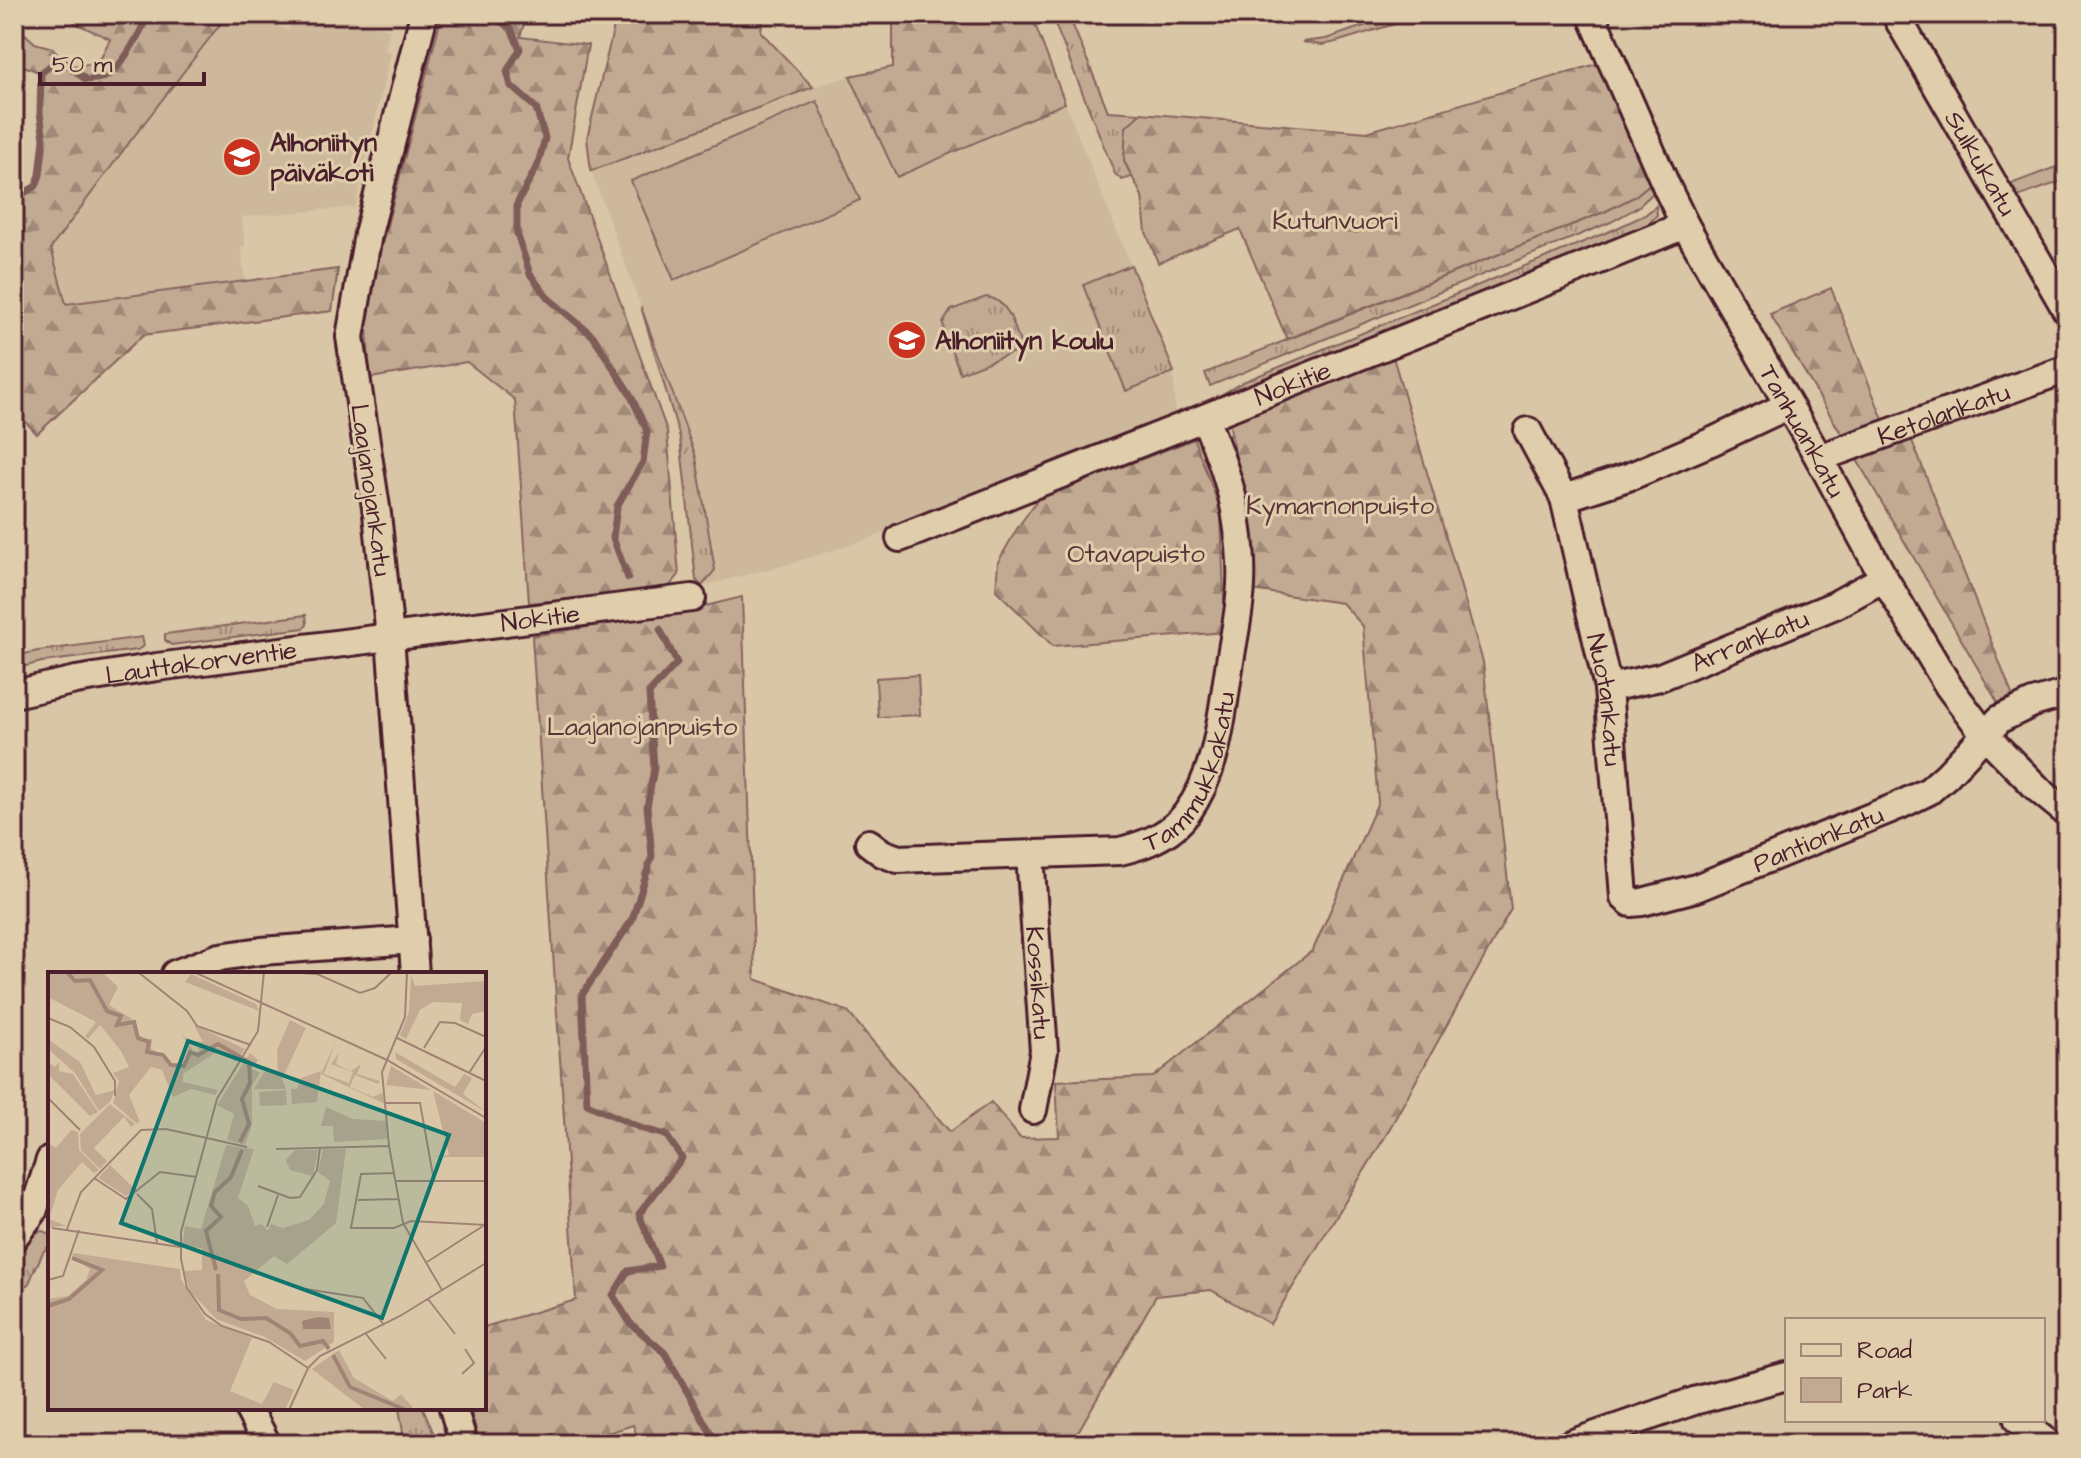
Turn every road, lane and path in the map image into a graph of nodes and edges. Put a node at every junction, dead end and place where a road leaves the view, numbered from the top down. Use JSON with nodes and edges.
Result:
{"nodes":[{"id":1,"x":424,"y":14,"type":"edge"},
{"id":2,"x":1591,"y":14,"type":"edge"},
{"id":3,"x":1895,"y":14,"type":"edge"},
{"id":4,"x":1685,"y":225,"type":"junction"},
{"id":5,"x":2067,"y":311,"type":"edge"},
{"id":6,"x":2067,"y":369,"type":"edge"},
{"id":7,"x":1787,"y":406,"type":"junction"},
{"id":8,"x":1205,"y":418,"type":"junction"},
{"id":9,"x":1528,"y":431,"type":"dead end"},
{"id":10,"x":1819,"y":458,"type":"junction"},
{"id":11,"x":1564,"y":498,"type":"junction"},
{"id":12,"x":900,"y":538,"type":"dead end"},
{"id":13,"x":1884,"y":578,"type":"junction"},
{"id":14,"x":692,"y":598,"type":"dead end"},
{"id":15,"x":390,"y":637,"type":"junction"},
{"id":16,"x":1608,"y":688,"type":"junction"},
{"id":17,"x":2067,"y":693,"type":"edge"},
{"id":18,"x":14,"y":694,"type":"edge"},
{"id":19,"x":1985,"y":735,"type":"junction"},
{"id":20,"x":2067,"y":813,"type":"edge"},
{"id":21,"x":869,"y":843,"type":"dead end"},
{"id":22,"x":1030,"y":855,"type":"junction"},
{"id":23,"x":1631,"y":903,"type":"joint"},
{"id":24,"x":413,"y":940,"type":"junction"},
{"id":25,"x":180,"y":972,"type":"edge"},
{"id":26,"x":415,"y":972,"type":"edge"},
{"id":27,"x":1033,"y":1110,"type":"dead end"},
{"id":28,"x":48,"y":1174,"type":"edge"},
{"id":29,"x":42,"y":1215,"type":"edge"},
{"id":30,"x":14,"y":1237,"type":"edge"},
{"id":31,"x":1785,"y":1377,"type":"edge"},
{"id":32,"x":249,"y":1410,"type":"edge"},
{"id":33,"x":454,"y":1410,"type":"edge"},
{"id":34,"x":2021,"y":1422,"type":"edge"},
{"id":35,"x":267,"y":1444,"type":"edge"},
{"id":36,"x":464,"y":1444,"type":"edge"},
{"id":37,"x":1570,"y":1444,"type":"edge"},
{"id":38,"x":2049,"y":1444,"type":"edge"}],
"edges":[{"from":1,"to":15,"type":"street","name":"Laajanojankatu"},
{"from":2,"to":4,"type":"street","name":"Tanhuankatu"},
{"from":3,"to":5,"type":"street","name":"Sulkukatu"},
{"from":4,"to":7,"type":"street","name":"Tanhuankatu"},
{"from":4,"to":8,"type":"street","name":"Nokitie"},
{"from":6,"to":10,"type":"street","name":"Ketolankatu"},
{"from":7,"to":10,"type":"street","name":"Tanhuankatu"},
{"from":7,"to":11,"type":"street"},
{"from":8,"to":12,"type":"street","name":"Nokitie"},
{"from":8,"to":22,"type":"street","name":"Tammukkakatu"},
{"from":9,"to":11,"type":"street","name":"Nuotankatu"},
{"from":10,"to":13,"type":"street","name":"Tanhuankatu"},
{"from":11,"to":16,"type":"street","name":"Nuotankatu"},
{"from":13,"to":16,"type":"street","name":"Arrankatu"},
{"from":13,"to":19,"type":"street","name":"Tanhuankatu"},
{"from":14,"to":15,"type":"street","name":"Nokitie"},
{"from":15,"to":18,"type":"street","name":"Lauttakorventie"},
{"from":15,"to":24,"type":"street","name":"Laajanojankatu"},
{"from":16,"to":23,"type":"street","name":"Nuotankatu"},
{"from":17,"to":19,"type":"street","name":"Pantionkatu"},
{"from":19,"to":20,"type":"street","name":"Tanhuankatu"},
{"from":19,"to":23,"type":"street","name":"Pantionkatu"},
{"from":21,"to":22,"type":"street","name":"Tammukkakatu"},
{"from":22,"to":27,"type":"street","name":"Kossikatu"},
{"from":24,"to":25,"type":"street"},
{"from":24,"to":26,"type":"street","name":"Laajanojankatu"},
{"from":28,"to":29,"type":"street"},
{"from":29,"to":30,"type":"street"},
{"from":31,"to":37,"type":"street"},
{"from":32,"to":35,"type":"street"},
{"from":33,"to":36,"type":"street"},
{"from":34,"to":38,"type":"street"}]}
